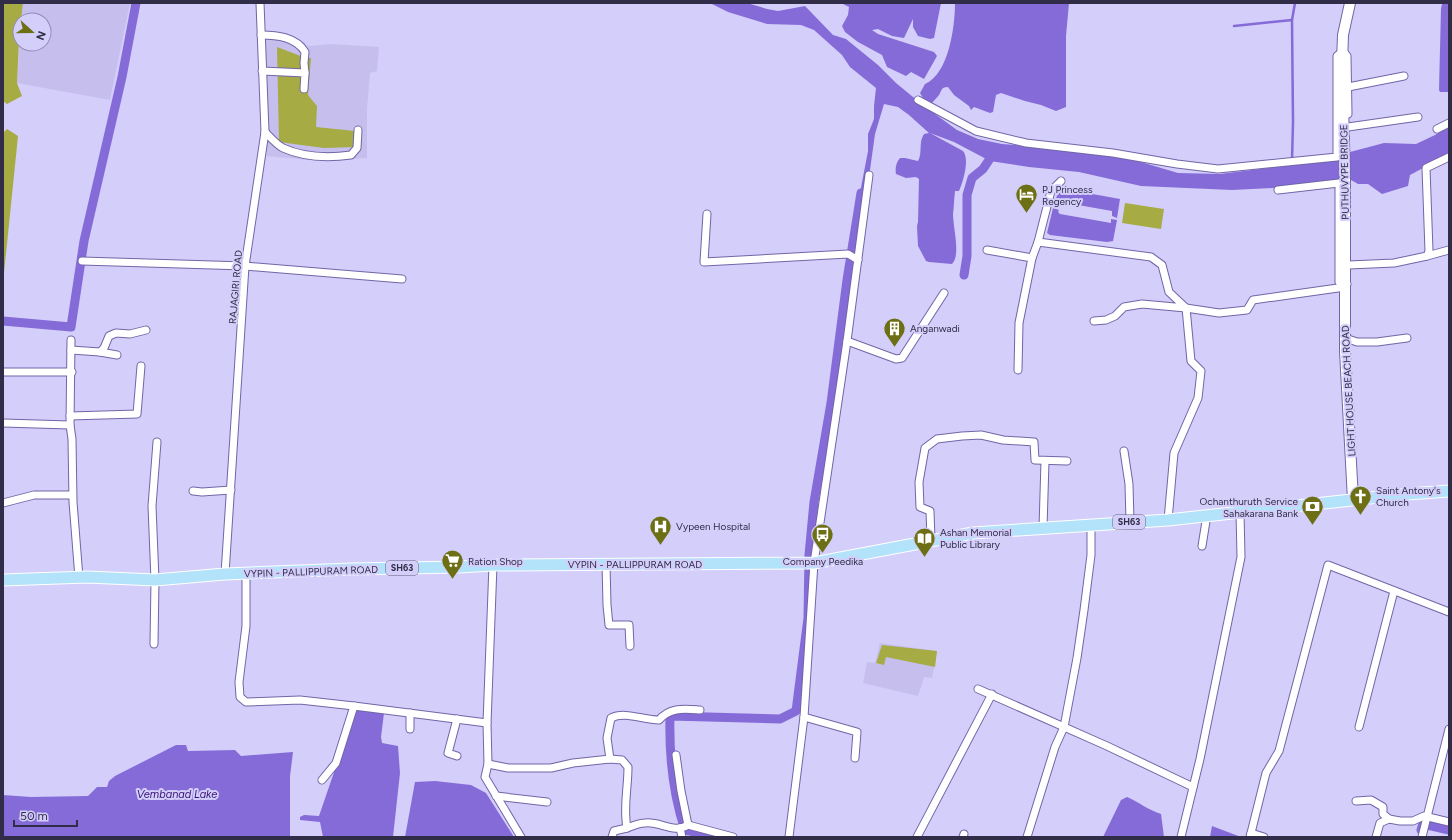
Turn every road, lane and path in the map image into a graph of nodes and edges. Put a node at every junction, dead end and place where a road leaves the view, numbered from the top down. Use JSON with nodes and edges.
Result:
{"nodes":[{"id":1,"x":260,"y":3,"type":"edge"},
{"id":2,"x":1350,"y":3,"type":"edge"},
{"id":3,"x":261,"y":35,"type":"junction"},
{"id":4,"x":1343,"y":51,"type":"junction"},
{"id":5,"x":262,"y":71,"type":"junction"},
{"id":6,"x":305,"y":73,"type":"junction"},
{"id":7,"x":1404,"y":76,"type":"dead end"},
{"id":8,"x":1348,"y":88,"type":"junction"},
{"id":9,"x":304,"y":89,"type":"dead end"},
{"id":10,"x":918,"y":100,"type":"dead end"},
{"id":11,"x":1418,"y":117,"type":"dead end"},
{"id":12,"x":1449,"y":123,"type":"edge"},
{"id":13,"x":1348,"y":127,"type":"junction"},
{"id":14,"x":1437,"y":129,"type":"dead end"},
{"id":15,"x":358,"y":130,"type":"dead end"},
{"id":16,"x":265,"y":132,"type":"junction"},
{"id":17,"x":1348,"y":152,"type":"dead end"},
{"id":18,"x":1449,"y":157,"type":"edge"},
{"id":19,"x":869,"y":175,"type":"dead end"},
{"id":20,"x":1061,"y":182,"type":"dead end"},
{"id":21,"x":1349,"y":184,"type":"dead end"},
{"id":22,"x":1278,"y":190,"type":"dead end"},
{"id":23,"x":707,"y":214,"type":"dead end"},
{"id":24,"x":1038,"y":242,"type":"junction"},
{"id":25,"x":987,"y":250,"type":"dead end"},
{"id":26,"x":1449,"y":250,"type":"edge"},
{"id":27,"x":1427,"y":256,"type":"junction"},
{"id":28,"x":1032,"y":258,"type":"junction"},
{"id":29,"x":858,"y":260,"type":"junction"},
{"id":30,"x":82,"y":261,"type":"dead end"},
{"id":31,"x":1349,"y":265,"type":"junction"},
{"id":32,"x":245,"y":266,"type":"junction"},
{"id":33,"x":402,"y":279,"type":"dead end"},
{"id":34,"x":1345,"y":284,"type":"junction"},
{"id":35,"x":944,"y":294,"type":"dead end"},
{"id":36,"x":1186,"y":308,"type":"junction"},
{"id":37,"x":1094,"y":321,"type":"dead end"},
{"id":38,"x":146,"y":330,"type":"dead end"},
{"id":39,"x":1345,"y":338,"type":"junction"},
{"id":40,"x":1407,"y":338,"type":"dead end"},
{"id":41,"x":71,"y":340,"type":"dead end"},
{"id":42,"x":847,"y":341,"type":"junction"},
{"id":43,"x":70,"y":350,"type":"junction"},
{"id":44,"x":100,"y":352,"type":"junction"},
{"id":45,"x":117,"y":355,"type":"dead end"},
{"id":46,"x":141,"y":366,"type":"dead end"},
{"id":47,"x":1018,"y":370,"type":"dead end"},
{"id":48,"x":3,"y":372,"type":"edge"},
{"id":49,"x":72,"y":372,"type":"junction"},
{"id":50,"x":70,"y":416,"type":"junction"},
{"id":51,"x":3,"y":423,"type":"edge"},
{"id":52,"x":70,"y":425,"type":"junction"},
{"id":53,"x":158,"y":442,"type":"dead end"},
{"id":54,"x":1124,"y":451,"type":"dead end"},
{"id":55,"x":1045,"y":460,"type":"junction"},
{"id":56,"x":1067,"y":461,"type":"dead end"},
{"id":57,"x":231,"y":490,"type":"junction"},
{"id":58,"x":192,"y":491,"type":"dead end"},
{"id":59,"x":1449,"y":491,"type":"edge"},
{"id":60,"x":72,"y":495,"type":"junction"},
{"id":61,"x":1353,"y":500,"type":"junction"},
{"id":62,"x":3,"y":502,"type":"edge"},
{"id":63,"x":1240,"y":512,"type":"junction"},
{"id":64,"x":1207,"y":515,"type":"junction"},
{"id":65,"x":1168,"y":520,"type":"junction"},
{"id":66,"x":1130,"y":522,"type":"junction"},
{"id":67,"x":1091,"y":525,"type":"junction"},
{"id":68,"x":1044,"y":528,"type":"junction"},
{"id":69,"x":931,"y":540,"type":"junction"},
{"id":70,"x":1202,"y":546,"type":"dead end"},
{"id":71,"x":809,"y":563,"type":"junction"},
{"id":72,"x":606,"y":564,"type":"junction"},
{"id":73,"x":494,"y":565,"type":"junction"},
{"id":74,"x":225,"y":574,"type":"junction"},
{"id":75,"x":246,"y":574,"type":"junction"},
{"id":76,"x":79,"y":578,"type":"junction"},
{"id":77,"x":3,"y":580,"type":"edge"},
{"id":78,"x":155,"y":580,"type":"junction"},
{"id":79,"x":1394,"y":591,"type":"junction"},
{"id":80,"x":1449,"y":612,"type":"edge"},
{"id":81,"x":154,"y":644,"type":"dead end"},
{"id":82,"x":630,"y":646,"type":"dead end"},
{"id":83,"x":978,"y":689,"type":"dead end"},
{"id":84,"x":992,"y":694,"type":"junction"},
{"id":85,"x":354,"y":706,"type":"junction"},
{"id":86,"x":700,"y":710,"type":"dead end"},
{"id":87,"x":410,"y":713,"type":"junction"},
{"id":88,"x":804,"y":717,"type":"junction"},
{"id":89,"x":456,"y":720,"type":"junction"},
{"id":90,"x":487,"y":724,"type":"junction"},
{"id":91,"x":1064,"y":727,"type":"junction"},
{"id":92,"x":1359,"y":727,"type":"dead end"},
{"id":93,"x":410,"y":729,"type":"dead end"},
{"id":94,"x":1449,"y":729,"type":"edge"},
{"id":95,"x":676,"y":754,"type":"dead end"},
{"id":96,"x":457,"y":756,"type":"dead end"},
{"id":97,"x":855,"y":758,"type":"dead end"},
{"id":98,"x":610,"y":759,"type":"junction"},
{"id":99,"x":488,"y":764,"type":"junction"},
{"id":100,"x":322,"y":780,"type":"dead end"},
{"id":101,"x":1193,"y":787,"type":"junction"},
{"id":102,"x":496,"y":796,"type":"junction"},
{"id":103,"x":1356,"y":801,"type":"dead end"},
{"id":104,"x":547,"y":802,"type":"dead end"},
{"id":105,"x":1427,"y":817,"type":"junction"},
{"id":106,"x":1389,"y":819,"type":"junction"},
{"id":107,"x":1449,"y":822,"type":"edge"},
{"id":108,"x":688,"y":825,"type":"junction"},
{"id":109,"x":627,"y":828,"type":"junction"},
{"id":110,"x":680,"y":828,"type":"junction"},
{"id":111,"x":709,"y":834,"type":"edge"},
{"id":112,"x":1250,"y":835,"type":"edge"},
{"id":113,"x":1423,"y":835,"type":"edge"},
{"id":114,"x":521,"y":837,"type":"edge"},
{"id":115,"x":612,"y":837,"type":"edge"},
{"id":116,"x":682,"y":837,"type":"edge"},
{"id":117,"x":733,"y":837,"type":"edge"},
{"id":118,"x":789,"y":837,"type":"edge"},
{"id":119,"x":917,"y":837,"type":"edge"},
{"id":120,"x":1027,"y":837,"type":"edge"},
{"id":121,"x":1181,"y":837,"type":"edge"},
{"id":122,"x":1264,"y":837,"type":"edge"},
{"id":123,"x":1376,"y":837,"type":"edge"}],
"edges":[{"from":1,"to":3,"type":"street","name":"RAJAGIRI ROAD"},
{"from":2,"to":4,"type":"main road"},
{"from":3,"to":5,"type":"street","name":"RAJAGIRI ROAD"},
{"from":3,"to":6,"type":"street"},
{"from":4,"to":8,"type":"street"},
{"from":4,"to":10,"type":"street"},
{"from":4,"to":34,"type":"main road","name":"PUTHUVYPE BRIDGE"},
{"from":5,"to":6,"type":"street"},
{"from":5,"to":16,"type":"street","name":"RAJAGIRI ROAD"},
{"from":6,"to":9,"type":"street"},
{"from":7,"to":8,"type":"street"},
{"from":8,"to":13,"type":"street"},
{"from":11,"to":13,"type":"street"},
{"from":12,"to":14,"type":"street"},
{"from":13,"to":17,"type":"street"},
{"from":15,"to":16,"type":"street"},
{"from":16,"to":32,"type":"street","name":"RAJAGIRI ROAD"},
{"from":18,"to":27,"type":"street"},
{"from":19,"to":29,"type":"street"},
{"from":20,"to":24,"type":"street"},
{"from":21,"to":31,"type":"street"},
{"from":22,"to":34,"type":"street"},
{"from":23,"to":29,"type":"street"},
{"from":24,"to":28,"type":"street"},
{"from":24,"to":36,"type":"street"},
{"from":25,"to":28,"type":"street"},
{"from":26,"to":27,"type":"street"},
{"from":27,"to":31,"type":"street"},
{"from":28,"to":47,"type":"street"},
{"from":29,"to":42,"type":"street"},
{"from":30,"to":32,"type":"street"},
{"from":31,"to":34,"type":"street"},
{"from":32,"to":33,"type":"street"},
{"from":32,"to":57,"type":"street","name":"RAJAGIRI ROAD"},
{"from":34,"to":36,"type":"street"},
{"from":34,"to":39,"type":"main road","name":"LIGHT HOUSE BEACH ROAD"},
{"from":35,"to":42,"type":"street"},
{"from":36,"to":37,"type":"street"},
{"from":36,"to":65,"type":"street"},
{"from":38,"to":44,"type":"street"},
{"from":39,"to":40,"type":"street"},
{"from":39,"to":61,"type":"main road","name":"LIGHT HOUSE BEACH ROAD"},
{"from":41,"to":43,"type":"street"},
{"from":42,"to":71,"type":"street"},
{"from":43,"to":44,"type":"street"},
{"from":43,"to":49,"type":"street"},
{"from":44,"to":45,"type":"street"},
{"from":46,"to":50,"type":"street"},
{"from":48,"to":49,"type":"street"},
{"from":49,"to":50,"type":"street"},
{"from":50,"to":52,"type":"street"},
{"from":51,"to":52,"type":"street"},
{"from":52,"to":60,"type":"street"},
{"from":53,"to":78,"type":"street"},
{"from":54,"to":66,"type":"street"},
{"from":55,"to":56,"type":"street"},
{"from":55,"to":68,"type":"street"},
{"from":55,"to":69,"type":"street"},
{"from":57,"to":58,"type":"street"},
{"from":57,"to":74,"type":"street","name":"RAJAGIRI ROAD"},
{"from":59,"to":61,"type":"main road","number":"SH63"},
{"from":60,"to":62,"type":"street"},
{"from":60,"to":76,"type":"street"},
{"from":61,"to":63,"type":"main road","number":"SH63"},
{"from":63,"to":64,"type":"main road","number":"SH63"},
{"from":63,"to":101,"type":"street"},
{"from":64,"to":65,"type":"main road","number":"SH63"},
{"from":64,"to":70,"type":"street"},
{"from":65,"to":66,"type":"main road","number":"SH63"},
{"from":66,"to":67,"type":"main road","number":"SH63"},
{"from":67,"to":68,"type":"main road","number":"SH63"},
{"from":67,"to":91,"type":"street"},
{"from":68,"to":69,"type":"main road","number":"SH63"},
{"from":69,"to":71,"type":"main road","number":"SH63"},
{"from":71,"to":72,"type":"main road","name":"VYPIN - PALLIPPURAM ROAD","number":"SH63"},
{"from":71,"to":88,"type":"street"},
{"from":72,"to":73,"type":"main road","name":"VYPIN - PALLIPPURAM ROAD","number":"SH63"},
{"from":72,"to":82,"type":"street"},
{"from":73,"to":75,"type":"main road","name":"VYPIN - PALLIPPURAM ROAD","number":"SH63"},
{"from":73,"to":90,"type":"street"},
{"from":74,"to":75,"type":"main road","name":"VYPIN - PALLIPPURAM ROAD","number":"SH63"},
{"from":74,"to":78,"type":"main road","name":"VYPIN - PALLIPPURAM ROAD","number":"SH63"},
{"from":75,"to":85,"type":"street"},
{"from":76,"to":77,"type":"main road","name":"VYPIN - PALLIPPURAM ROAD","number":"SH63"},
{"from":76,"to":78,"type":"main road","name":"VYPIN - PALLIPPURAM ROAD","number":"SH63"},
{"from":78,"to":81,"type":"street"},
{"from":79,"to":80,"type":"street"},
{"from":79,"to":92,"type":"street"},
{"from":79,"to":112,"type":"street"},
{"from":83,"to":84,"type":"street"},
{"from":84,"to":91,"type":"street"},
{"from":84,"to":119,"type":"street"},
{"from":85,"to":87,"type":"street"},
{"from":85,"to":100,"type":"street"},
{"from":86,"to":98,"type":"street"},
{"from":87,"to":89,"type":"street"},
{"from":87,"to":93,"type":"street"},
{"from":88,"to":97,"type":"street"},
{"from":88,"to":118,"type":"street"},
{"from":89,"to":90,"type":"street"},
{"from":89,"to":96,"type":"street"},
{"from":90,"to":99,"type":"street"},
{"from":91,"to":101,"type":"street"},
{"from":91,"to":120,"type":"street"},
{"from":94,"to":105,"type":"street"},
{"from":95,"to":108,"type":"street"},
{"from":98,"to":99,"type":"street"},
{"from":98,"to":109,"type":"street"},
{"from":99,"to":102,"type":"street"},
{"from":101,"to":121,"type":"street"},
{"from":102,"to":104,"type":"street"},
{"from":102,"to":114,"type":"street"},
{"from":103,"to":106,"type":"street"},
{"from":105,"to":106,"type":"street"},
{"from":105,"to":107,"type":"street"},
{"from":105,"to":113,"type":"street"},
{"from":106,"to":123,"type":"street"},
{"from":108,"to":110,"type":"street"},
{"from":108,"to":111,"type":"street"},
{"from":109,"to":110,"type":"street"},
{"from":109,"to":115,"type":"street"},
{"from":110,"to":116,"type":"street"},
{"from":111,"to":117,"type":"street"},
{"from":112,"to":122,"type":"street"}]}
